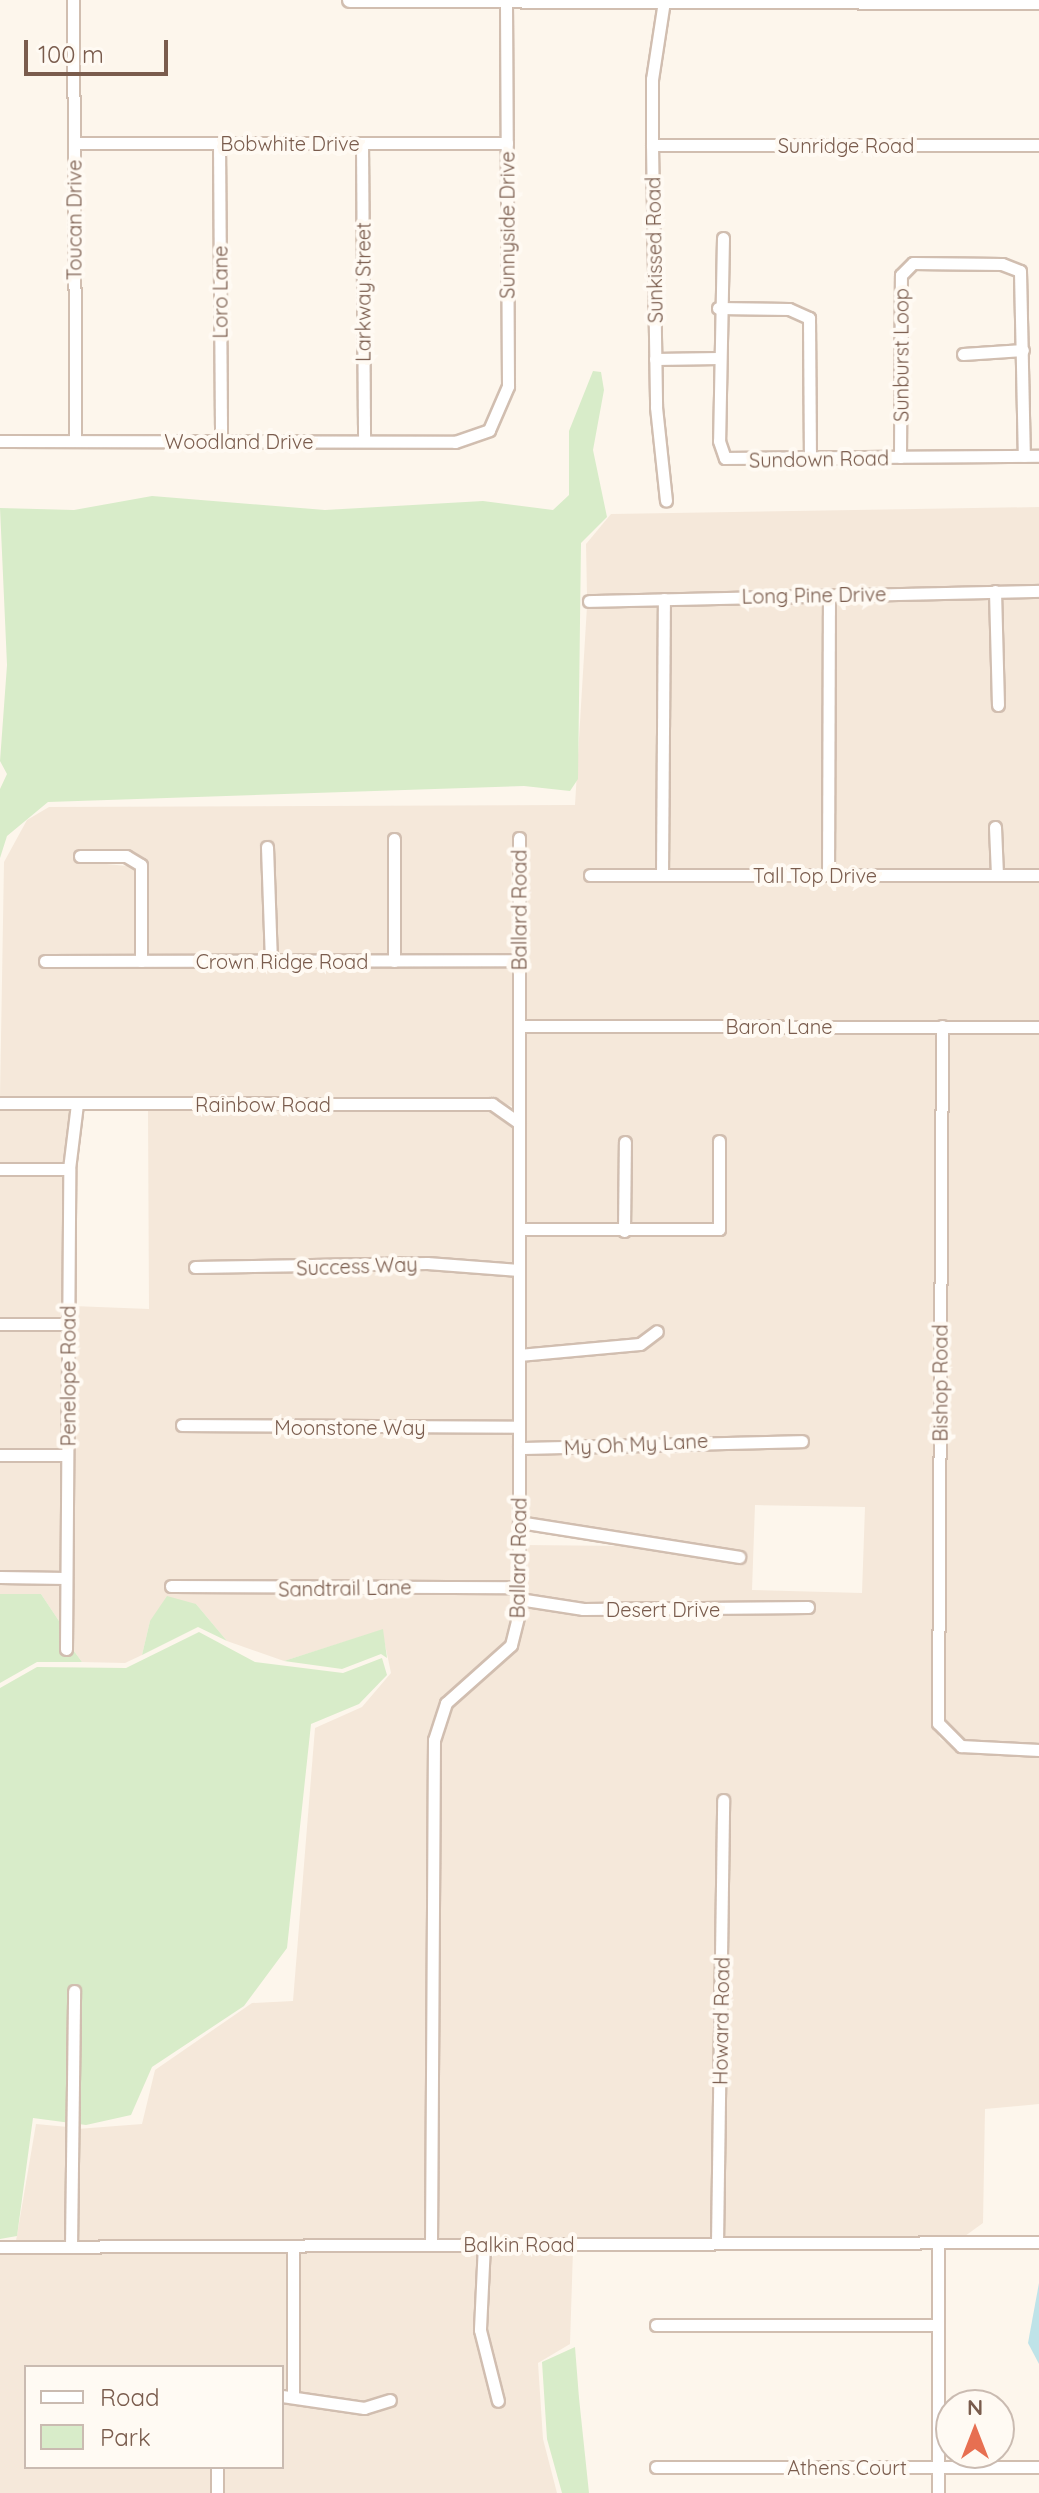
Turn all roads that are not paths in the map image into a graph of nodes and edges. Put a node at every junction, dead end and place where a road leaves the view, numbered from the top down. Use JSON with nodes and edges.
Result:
{"nodes":[{"id":1,"x":73,"y":0,"type":"edge"},
{"id":2,"x":350,"y":0,"type":"edge"},
{"id":3,"x":506,"y":0,"type":"edge"},
{"id":4,"x":664,"y":1,"type":"edge"},
{"id":5,"x":1039,"y":2,"type":"edge"},
{"id":6,"x":74,"y":143,"type":"junction"},
{"id":7,"x":219,"y":143,"type":"junction"},
{"id":8,"x":362,"y":143,"type":"junction"},
{"id":9,"x":507,"y":143,"type":"junction"},
{"id":10,"x":652,"y":145,"type":"junction"},
{"id":11,"x":1039,"y":145,"type":"edge"},
{"id":12,"x":723,"y":238,"type":"dead end"},
{"id":13,"x":718,"y":308,"type":"junction"},
{"id":14,"x":1023,"y":350,"type":"junction"},
{"id":15,"x":963,"y":354,"type":"dead end"},
{"id":16,"x":719,"y":358,"type":"junction"},
{"id":17,"x":655,"y":359,"type":"junction"},
{"id":18,"x":477,"y":437,"type":"joint"},
{"id":19,"x":0,"y":441,"type":"edge"},
{"id":20,"x":75,"y":441,"type":"junction"},
{"id":21,"x":221,"y":441,"type":"junction"},
{"id":22,"x":364,"y":441,"type":"junction"},
{"id":23,"x":1024,"y":456,"type":"junction"},
{"id":24,"x":1039,"y":456,"type":"edge"},
{"id":25,"x":900,"y":457,"type":"junction"},
{"id":26,"x":810,"y":460,"type":"junction"},
{"id":27,"x":666,"y":500,"type":"dead end"},
{"id":28,"x":995,"y":591,"type":"junction"},
{"id":29,"x":1039,"y":591,"type":"edge"},
{"id":30,"x":829,"y":595,"type":"junction"},
{"id":31,"x":664,"y":599,"type":"junction"},
{"id":32,"x":589,"y":601,"type":"dead end"},
{"id":33,"x":998,"y":705,"type":"dead end"},
{"id":34,"x":995,"y":827,"type":"dead end"},
{"id":35,"x":519,"y":838,"type":"dead end"},
{"id":36,"x":394,"y":839,"type":"dead end"},
{"id":37,"x":267,"y":847,"type":"dead end"},
{"id":38,"x":80,"y":856,"type":"dead end"},
{"id":39,"x":590,"y":875,"type":"dead end"},
{"id":40,"x":662,"y":875,"type":"junction"},
{"id":41,"x":828,"y":875,"type":"junction"},
{"id":42,"x":997,"y":875,"type":"junction"},
{"id":43,"x":1039,"y":875,"type":"edge"},
{"id":44,"x":519,"y":960,"type":"junction"},
{"id":45,"x":45,"y":961,"type":"dead end"},
{"id":46,"x":141,"y":961,"type":"junction"},
{"id":47,"x":271,"y":961,"type":"junction"},
{"id":48,"x":394,"y":961,"type":"junction"},
{"id":49,"x":519,"y":1026,"type":"junction"},
{"id":50,"x":942,"y":1026,"type":"junction"},
{"id":51,"x":1039,"y":1027,"type":"edge"},
{"id":52,"x":0,"y":1103,"type":"edge"},
{"id":53,"x":77,"y":1104,"type":"junction"},
{"id":54,"x":518,"y":1123,"type":"junction"},
{"id":55,"x":719,"y":1141,"type":"dead end"},
{"id":56,"x":625,"y":1142,"type":"dead end"},
{"id":57,"x":0,"y":1169,"type":"edge"},
{"id":58,"x":69,"y":1169,"type":"junction"},
{"id":59,"x":519,"y":1229,"type":"junction"},
{"id":60,"x":624,"y":1231,"type":"junction"},
{"id":61,"x":195,"y":1267,"type":"dead end"},
{"id":62,"x":519,"y":1270,"type":"junction"},
{"id":63,"x":0,"y":1324,"type":"edge"},
{"id":64,"x":68,"y":1324,"type":"junction"},
{"id":65,"x":657,"y":1331,"type":"dead end"},
{"id":66,"x":519,"y":1355,"type":"junction"},
{"id":67,"x":182,"y":1425,"type":"dead end"},
{"id":68,"x":519,"y":1427,"type":"junction"},
{"id":69,"x":802,"y":1441,"type":"dead end"},
{"id":70,"x":519,"y":1448,"type":"junction"},
{"id":71,"x":0,"y":1455,"type":"edge"},
{"id":72,"x":67,"y":1455,"type":"junction"},
{"id":73,"x":519,"y":1522,"type":"junction"},
{"id":74,"x":739,"y":1557,"type":"dead end"},
{"id":75,"x":0,"y":1577,"type":"edge"},
{"id":76,"x":66,"y":1578,"type":"junction"},
{"id":77,"x":171,"y":1586,"type":"dead end"},
{"id":78,"x":519,"y":1593,"type":"junction"},
{"id":79,"x":808,"y":1607,"type":"dead end"},
{"id":80,"x":66,"y":1649,"type":"dead end"},
{"id":81,"x":1039,"y":1750,"type":"edge"},
{"id":82,"x":723,"y":1800,"type":"dead end"},
{"id":83,"x":74,"y":1991,"type":"dead end"},
{"id":84,"x":938,"y":2242,"type":"junction"},
{"id":85,"x":1039,"y":2242,"type":"edge"},
{"id":86,"x":717,"y":2243,"type":"junction"},
{"id":87,"x":484,"y":2244,"type":"junction"},
{"id":88,"x":431,"y":2245,"type":"junction"},
{"id":89,"x":293,"y":2246,"type":"junction"},
{"id":90,"x":0,"y":2247,"type":"edge"},
{"id":91,"x":71,"y":2247,"type":"junction"},
{"id":92,"x":656,"y":2325,"type":"dead end"},
{"id":93,"x":938,"y":2325,"type":"junction"},
{"id":94,"x":938,"y":2389,"type":"edge"},
{"id":95,"x":288,"y":2396,"type":"edge"},
{"id":96,"x":390,"y":2400,"type":"dead end"},
{"id":97,"x":498,"y":2401,"type":"dead end"},
{"id":98,"x":656,"y":2467,"type":"dead end"},
{"id":99,"x":935,"y":2467,"type":"edge"},
{"id":100,"x":1015,"y":2467,"type":"edge"},
{"id":101,"x":1039,"y":2467,"type":"edge"},
{"id":102,"x":217,"y":2469,"type":"edge"},
{"id":103,"x":938,"y":2469,"type":"edge"},
{"id":104,"x":217,"y":2493,"type":"edge"},
{"id":105,"x":938,"y":2493,"type":"edge"}],
"edges":[{"from":1,"to":6,"type":"street","name":"Toucan Drive"},
{"from":2,"to":3,"type":"street"},
{"from":3,"to":4,"type":"street"},
{"from":3,"to":9,"type":"street","name":"Sunnyside Drive"},
{"from":4,"to":5,"type":"street"},
{"from":4,"to":10,"type":"street","name":"Sunkissed Road"},
{"from":6,"to":7,"type":"street","name":"Bobwhite Drive"},
{"from":6,"to":20,"type":"street","name":"Toucan Drive"},
{"from":7,"to":8,"type":"street","name":"Bobwhite Drive"},
{"from":7,"to":21,"type":"street","name":"Loro Lane"},
{"from":8,"to":9,"type":"street","name":"Bobwhite Drive"},
{"from":8,"to":22,"type":"street","name":"Larkway Street"},
{"from":9,"to":18,"type":"street","name":"Sunnyside Drive"},
{"from":10,"to":11,"type":"street","name":"Sunridge Road"},
{"from":10,"to":17,"type":"street","name":"Sunkissed Road"},
{"from":12,"to":13,"type":"street","name":"Sundown Road"},
{"from":13,"to":16,"type":"street","name":"Sundown Road"},
{"from":13,"to":26,"type":"street"},
{"from":14,"to":15,"type":"street"},
{"from":14,"to":23,"type":"street","name":"Sunburst Loop"},
{"from":14,"to":25,"type":"street","name":"Sunburst Loop"},
{"from":16,"to":17,"type":"street"},
{"from":16,"to":26,"type":"street","name":"Sundown Road"},
{"from":17,"to":27,"type":"street","name":"Sunkissed Road"},
{"from":18,"to":22,"type":"street","name":"Woodland Drive"},
{"from":19,"to":20,"type":"street","name":"Woodland Drive"},
{"from":20,"to":21,"type":"street","name":"Woodland Drive"},
{"from":21,"to":22,"type":"street","name":"Woodland Drive"},
{"from":23,"to":24,"type":"street","name":"Sundown Road"},
{"from":23,"to":25,"type":"street","name":"Sundown Road"},
{"from":25,"to":26,"type":"street","name":"Sundown Road"},
{"from":28,"to":29,"type":"street","name":"Long Pine Drive"},
{"from":28,"to":30,"type":"street","name":"Long Pine Drive"},
{"from":28,"to":33,"type":"street"},
{"from":30,"to":31,"type":"street","name":"Long Pine Drive"},
{"from":30,"to":41,"type":"street"},
{"from":31,"to":32,"type":"street","name":"Long Pine Drive"},
{"from":31,"to":40,"type":"street"},
{"from":34,"to":42,"type":"street"},
{"from":35,"to":44,"type":"street","name":"Ballard Road"},
{"from":36,"to":48,"type":"street"},
{"from":37,"to":47,"type":"street"},
{"from":38,"to":46,"type":"street"},
{"from":39,"to":40,"type":"street","name":"Tall Top Drive"},
{"from":40,"to":41,"type":"street","name":"Tall Top Drive"},
{"from":41,"to":42,"type":"street","name":"Tall Top Drive"},
{"from":42,"to":43,"type":"street","name":"Tall Top Drive"},
{"from":44,"to":48,"type":"street","name":"Crown Ridge Road"},
{"from":44,"to":49,"type":"street","name":"Ballard Road"},
{"from":45,"to":46,"type":"street","name":"Crown Ridge Road"},
{"from":46,"to":47,"type":"street","name":"Crown Ridge Road"},
{"from":47,"to":48,"type":"street","name":"Crown Ridge Road"},
{"from":49,"to":50,"type":"street","name":"Baron Lane"},
{"from":49,"to":54,"type":"street","name":"Ballard Road"},
{"from":50,"to":51,"type":"street","name":"Baron Lane"},
{"from":50,"to":81,"type":"street","name":"Bishop Road"},
{"from":52,"to":53,"type":"street","name":"Rainbow Road"},
{"from":53,"to":54,"type":"street","name":"Rainbow Road"},
{"from":53,"to":58,"type":"street","name":"Penelope Road"},
{"from":54,"to":59,"type":"street","name":"Ballard Road"},
{"from":55,"to":60,"type":"street"},
{"from":56,"to":60,"type":"street"},
{"from":57,"to":58,"type":"street"},
{"from":58,"to":64,"type":"street","name":"Penelope Road"},
{"from":59,"to":60,"type":"street"},
{"from":59,"to":62,"type":"street","name":"Ballard Road"},
{"from":61,"to":62,"type":"street","name":"Success Way"},
{"from":62,"to":66,"type":"street","name":"Ballard Road"},
{"from":63,"to":64,"type":"street"},
{"from":64,"to":72,"type":"street","name":"Penelope Road"},
{"from":65,"to":66,"type":"street"},
{"from":66,"to":68,"type":"street","name":"Ballard Road"},
{"from":67,"to":68,"type":"street","name":"Moonstone Way"},
{"from":68,"to":70,"type":"street","name":"Ballard Road"},
{"from":69,"to":70,"type":"street","name":"My Oh My Lane"},
{"from":70,"to":73,"type":"street","name":"Ballard Road"},
{"from":71,"to":72,"type":"street"},
{"from":72,"to":76,"type":"street","name":"Penelope Road"},
{"from":73,"to":74,"type":"street"},
{"from":73,"to":78,"type":"street","name":"Ballard Road"},
{"from":75,"to":76,"type":"street"},
{"from":76,"to":80,"type":"street","name":"Penelope Road"},
{"from":77,"to":78,"type":"street","name":"Sandtrail Lane"},
{"from":78,"to":79,"type":"street","name":"Desert Drive"},
{"from":78,"to":88,"type":"street","name":"Ballard Road"},
{"from":82,"to":86,"type":"street","name":"Howard Road"},
{"from":83,"to":91,"type":"street"},
{"from":84,"to":85,"type":"street","name":"Balkin Road"},
{"from":84,"to":86,"type":"street","name":"Balkin Road"},
{"from":84,"to":93,"type":"street"},
{"from":86,"to":87,"type":"street","name":"Balkin Road"},
{"from":87,"to":88,"type":"street","name":"Balkin Road"},
{"from":87,"to":97,"type":"street"},
{"from":88,"to":89,"type":"street","name":"Balkin Road"},
{"from":89,"to":91,"type":"street","name":"Balkin Road"},
{"from":89,"to":95,"type":"street"},
{"from":90,"to":91,"type":"street","name":"Balkin Road"},
{"from":92,"to":93,"type":"street"},
{"from":93,"to":94,"type":"street"},
{"from":95,"to":96,"type":"street"},
{"from":98,"to":99,"type":"street","name":"Athens Court"},
{"from":100,"to":101,"type":"street","name":"Athens Court"},
{"from":102,"to":104,"type":"street"},
{"from":103,"to":105,"type":"street"}]}
